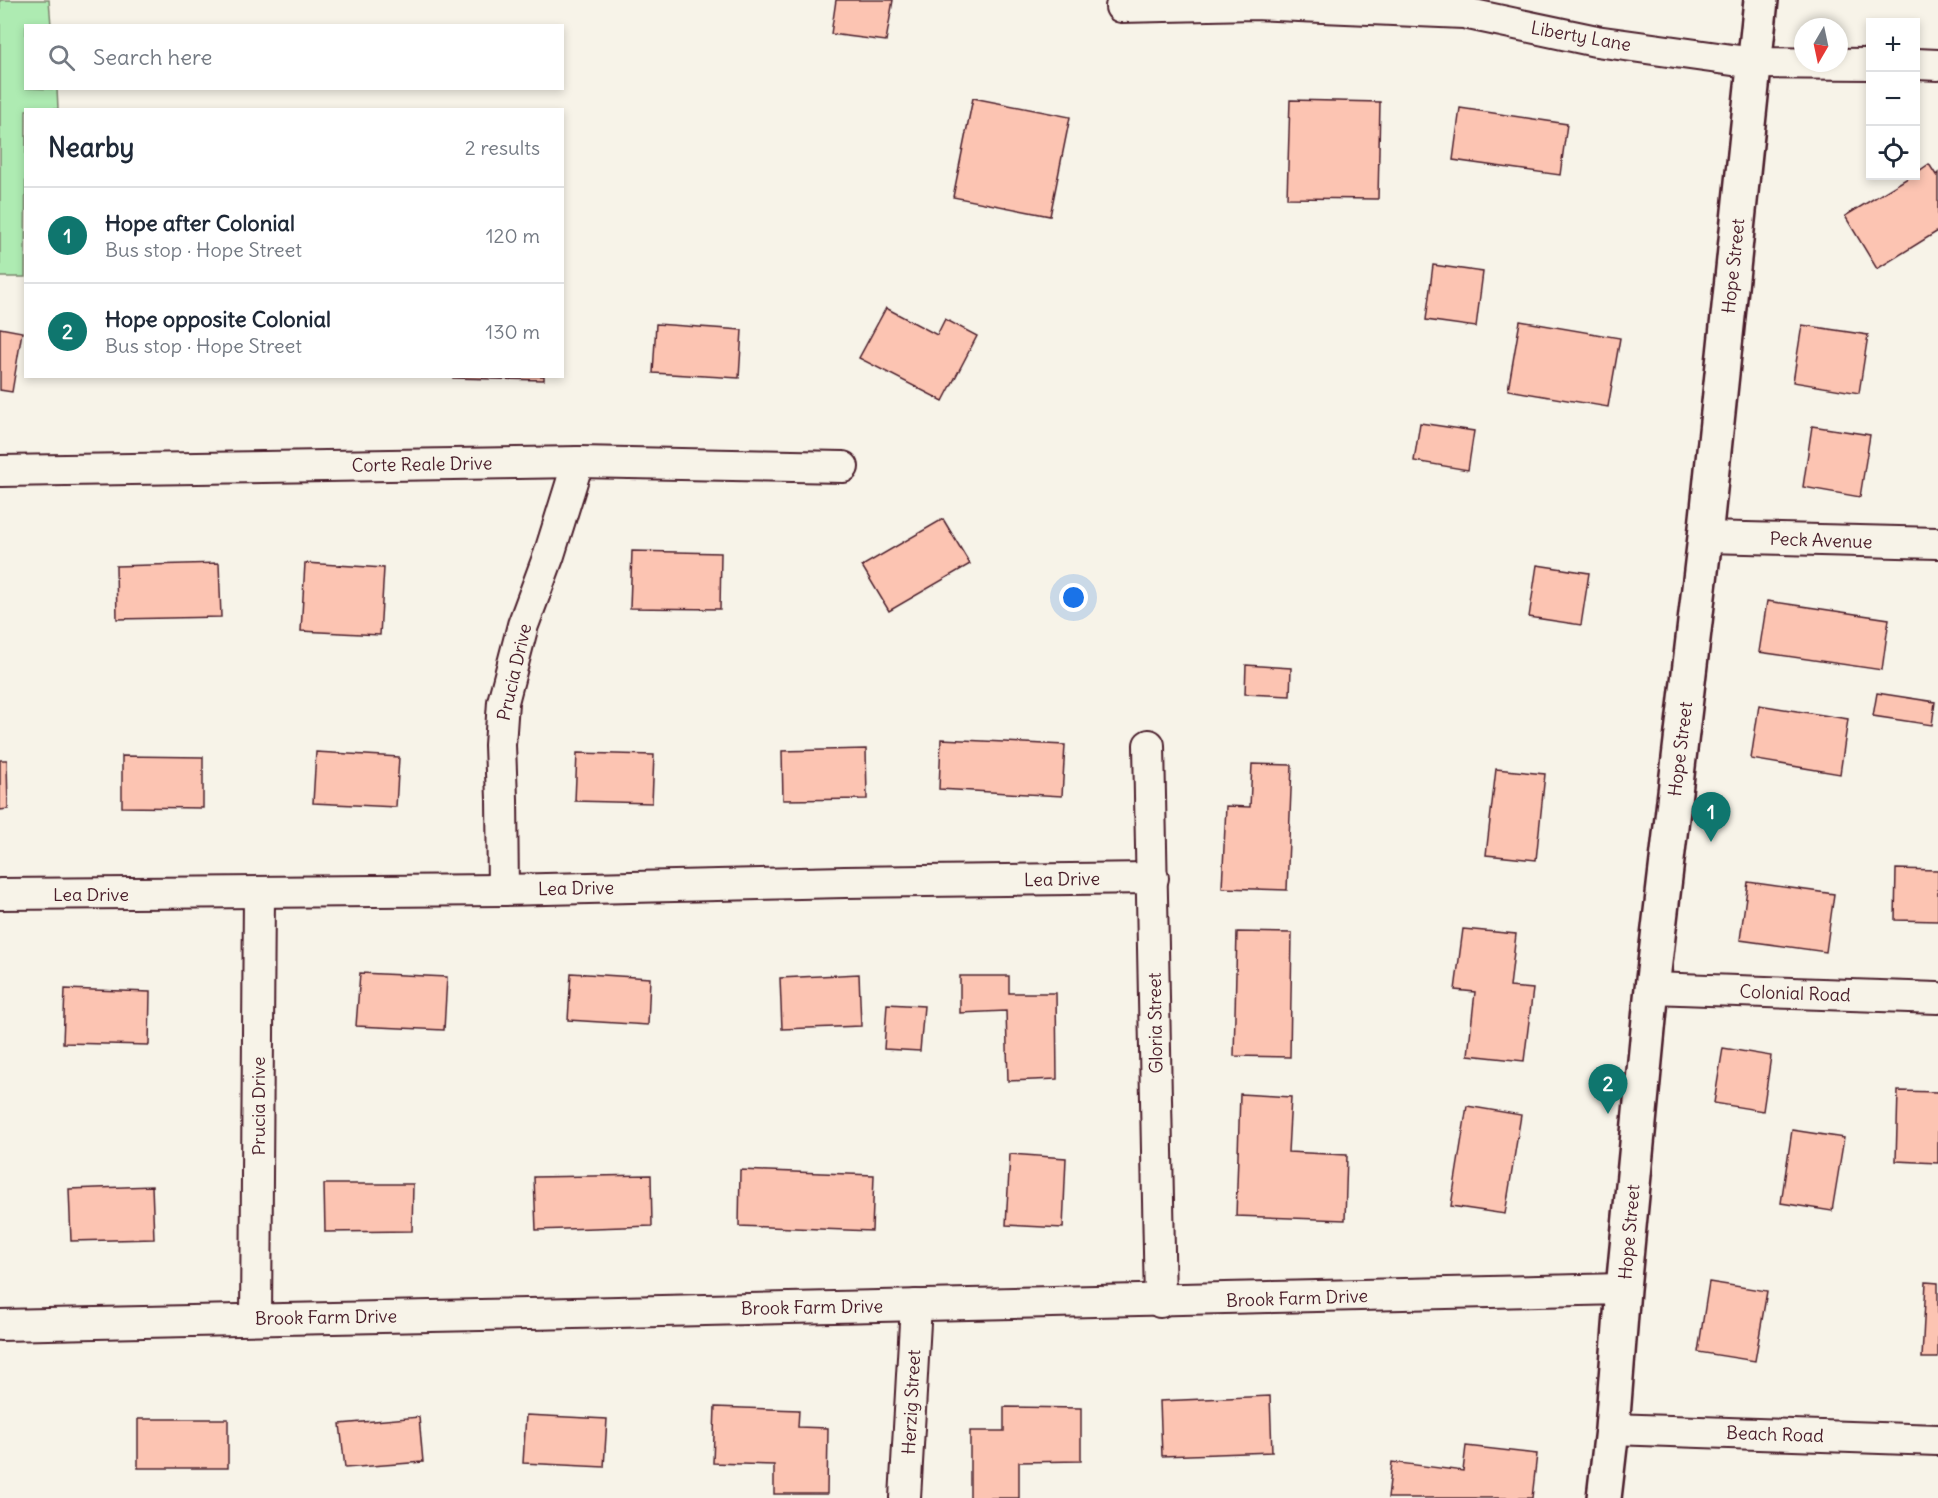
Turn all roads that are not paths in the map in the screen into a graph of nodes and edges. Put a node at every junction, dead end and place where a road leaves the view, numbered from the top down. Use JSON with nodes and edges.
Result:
{"nodes":[{"id":1,"x":1761,"y":0,"type":"edge"},
{"id":2,"x":1121,"y":7,"type":"dead end"},
{"id":3,"x":1754,"y":63,"type":"junction"},
{"id":4,"x":1866,"y":64,"type":"edge"},
{"id":5,"x":1920,"y":64,"type":"edge"},
{"id":6,"x":1938,"y":65,"type":"edge"},
{"id":7,"x":578,"y":462,"type":"junction"},
{"id":8,"x":843,"y":467,"type":"dead end"},
{"id":9,"x":0,"y":471,"type":"edge"},
{"id":10,"x":1705,"y":537,"type":"junction"},
{"id":11,"x":1938,"y":543,"type":"edge"},
{"id":12,"x":1149,"y":745,"type":"dead end"},
{"id":13,"x":1153,"y":878,"type":"junction"},
{"id":14,"x":503,"y":890,"type":"junction"},
{"id":15,"x":259,"y":893,"type":"junction"},
{"id":16,"x":0,"y":894,"type":"edge"},
{"id":17,"x":1652,"y":988,"type":"junction"},
{"id":18,"x":1938,"y":998,"type":"edge"},
{"id":19,"x":1623,"y":1289,"type":"junction"},
{"id":20,"x":1160,"y":1302,"type":"junction"},
{"id":21,"x":916,"y":1305,"type":"junction"},
{"id":22,"x":256,"y":1318,"type":"junction"},
{"id":23,"x":0,"y":1325,"type":"edge"},
{"id":24,"x":1612,"y":1429,"type":"junction"},
{"id":25,"x":1938,"y":1440,"type":"edge"},
{"id":26,"x":905,"y":1498,"type":"edge"},
{"id":27,"x":1604,"y":1498,"type":"edge"}],
"edges":[{"from":1,"to":3,"type":"main road","name":"Hope Street"},
{"from":2,"to":3,"type":"street","name":"Liberty Lane"},
{"from":3,"to":4,"type":"street","name":"Liberty Lane"},
{"from":3,"to":10,"type":"main road","name":"Hope Street"},
{"from":5,"to":6,"type":"street"},
{"from":7,"to":8,"type":"street","name":"Corte Reale Drive"},
{"from":7,"to":9,"type":"street","name":"Corte Reale Drive"},
{"from":7,"to":14,"type":"street","name":"Prucia Drive"},
{"from":10,"to":11,"type":"street","name":"Peck Avenue"},
{"from":10,"to":17,"type":"main road","name":"Hope Street"},
{"from":12,"to":13,"type":"street","name":"Gloria Street"},
{"from":13,"to":14,"type":"street","name":"Lea Drive"},
{"from":13,"to":20,"type":"street","name":"Gloria Street"},
{"from":14,"to":15,"type":"street","name":"Lea Drive"},
{"from":15,"to":16,"type":"street","name":"Lea Drive"},
{"from":15,"to":22,"type":"street","name":"Prucia Drive"},
{"from":17,"to":18,"type":"street","name":"Colonial Road"},
{"from":17,"to":19,"type":"main road","name":"Hope Street"},
{"from":19,"to":20,"type":"street","name":"Brook Farm Drive"},
{"from":19,"to":24,"type":"main road","name":"Hope Street"},
{"from":20,"to":21,"type":"street","name":"Brook Farm Drive"},
{"from":21,"to":22,"type":"street","name":"Brook Farm Drive"},
{"from":21,"to":26,"type":"street","name":"Herzig Street"},
{"from":22,"to":23,"type":"street","name":"Brook Farm Drive"},
{"from":24,"to":25,"type":"street","name":"Beach Road"},
{"from":24,"to":27,"type":"main road","name":"Hope Street"}]}
